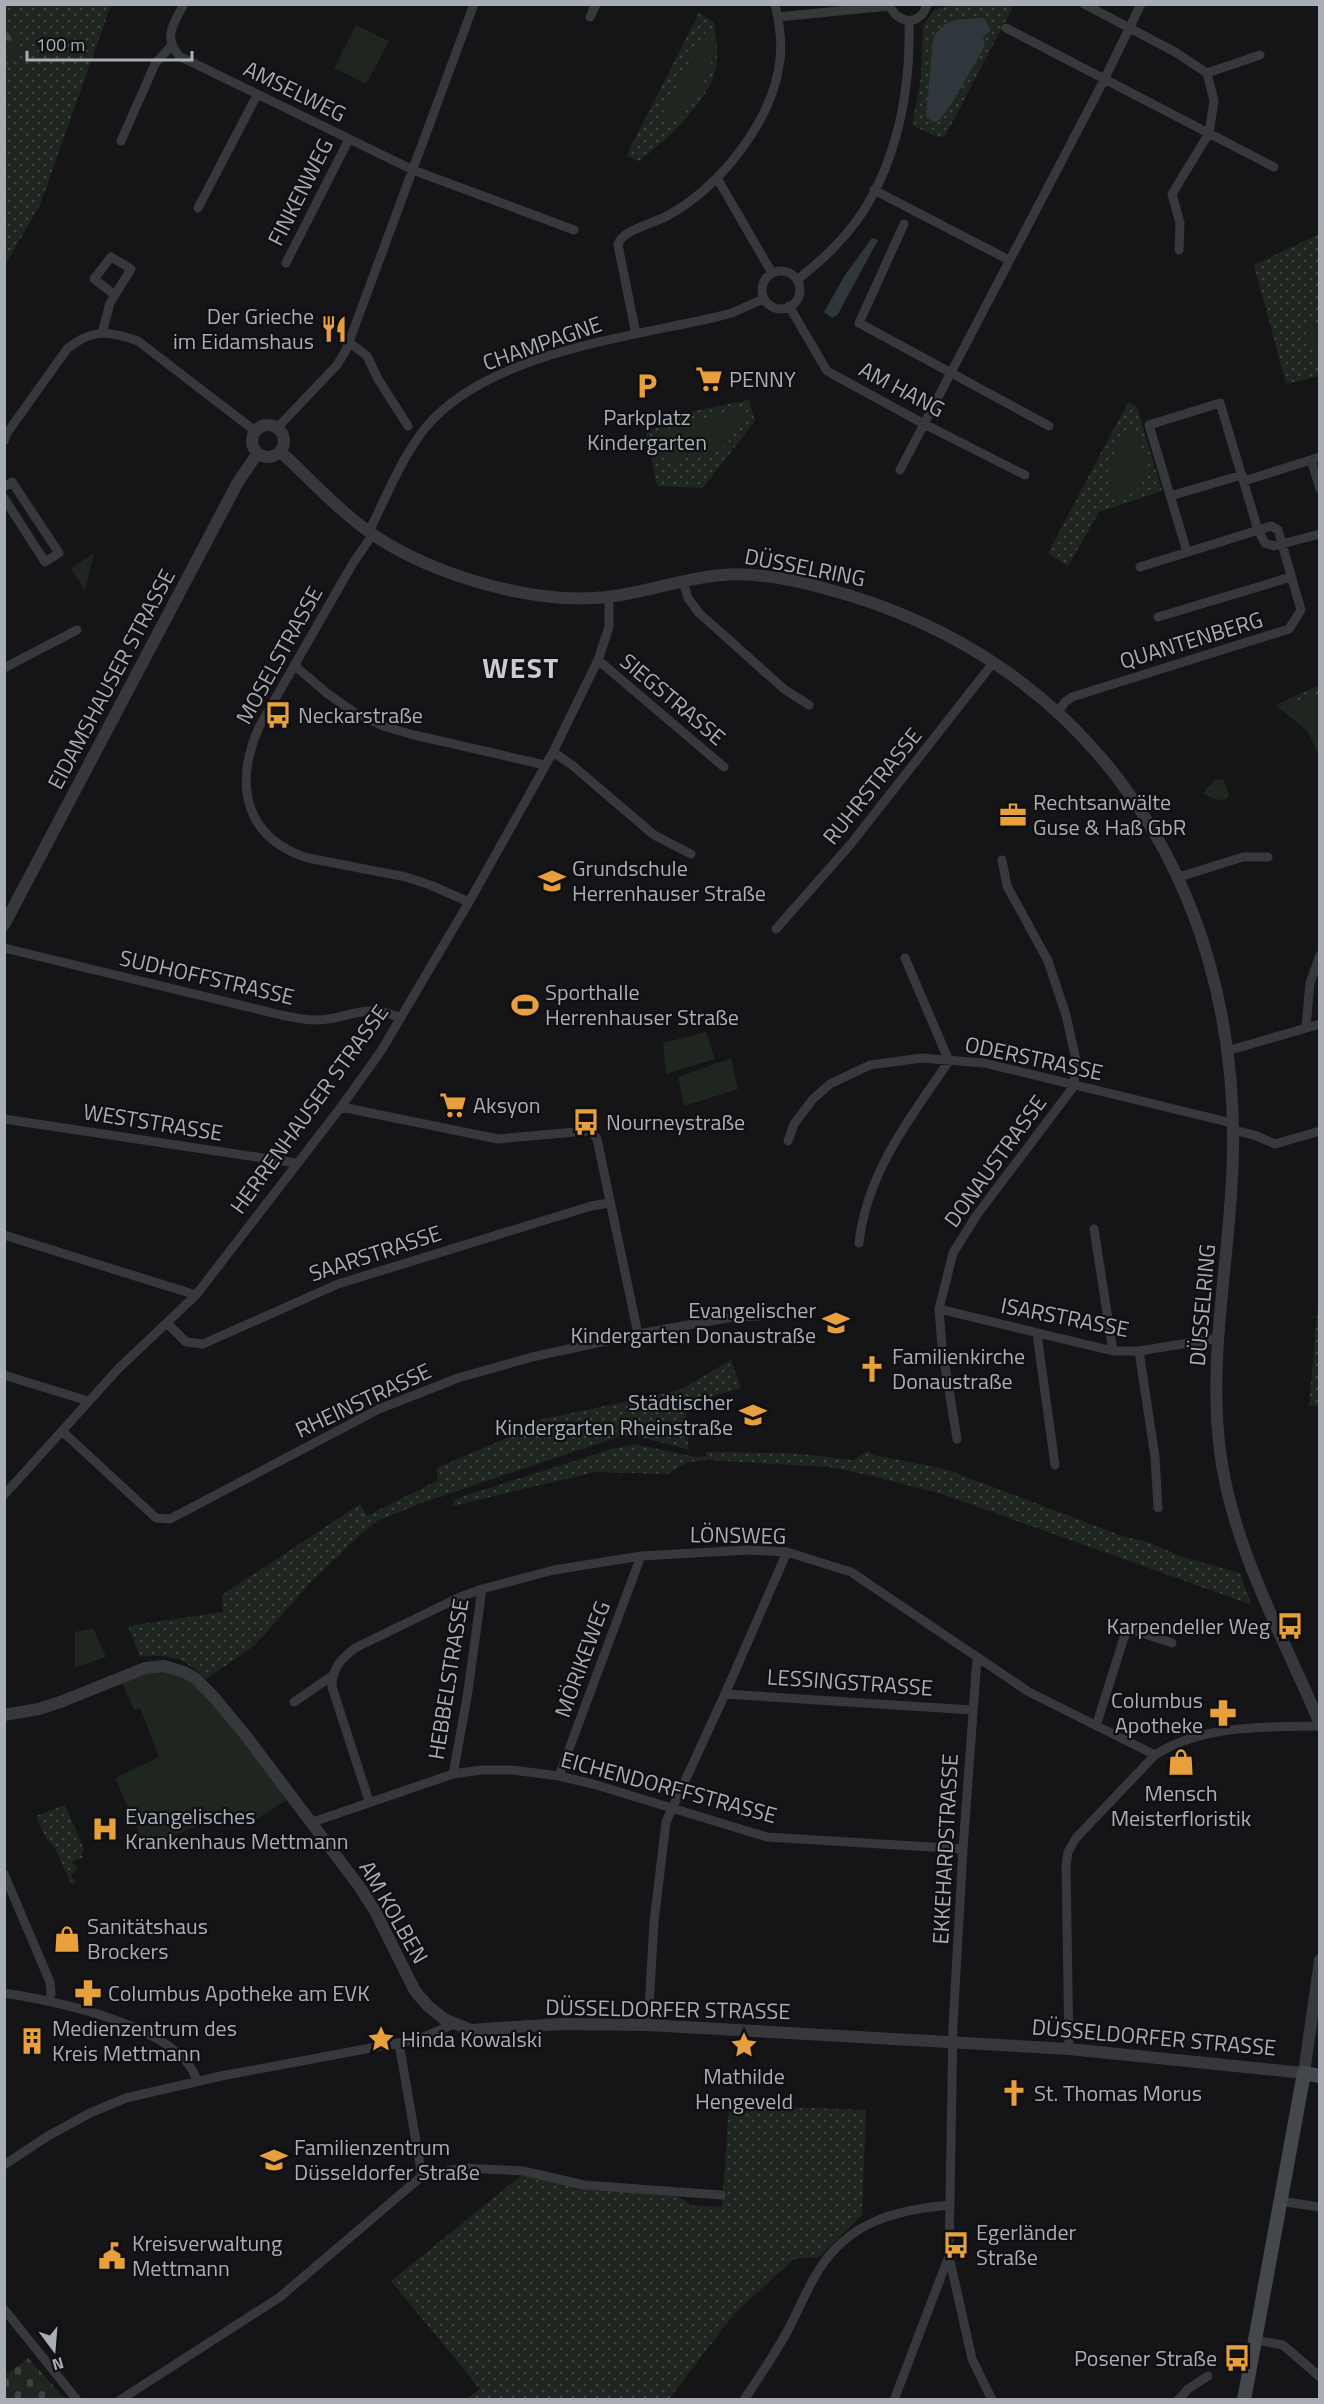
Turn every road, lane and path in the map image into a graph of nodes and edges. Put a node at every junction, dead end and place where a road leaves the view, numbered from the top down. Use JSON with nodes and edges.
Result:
{"nodes":[{"id":1,"x":184,"y":4,"type":"edge"},
{"id":2,"x":474,"y":4,"type":"edge"},
{"id":3,"x":596,"y":4,"type":"edge"},
{"id":4,"x":775,"y":4,"type":"edge"},
{"id":5,"x":927,"y":4,"type":"edge"},
{"id":6,"x":1084,"y":4,"type":"edge"},
{"id":7,"x":1141,"y":4,"type":"edge"},
{"id":8,"x":890,"y":5,"type":"edge"},
{"id":9,"x":590,"y":17,"type":"dead end"},
{"id":10,"x":778,"y":17,"type":"junction"},
{"id":11,"x":909,"y":22,"type":"junction"},
{"id":12,"x":1130,"y":27,"type":"junction"},
{"id":13,"x":1006,"y":28,"type":"dead end"},
{"id":14,"x":171,"y":46,"type":"junction"},
{"id":15,"x":1260,"y":55,"type":"dead end"},
{"id":16,"x":1207,"y":73,"type":"junction"},
{"id":17,"x":1104,"y":80,"type":"junction"},
{"id":18,"x":257,"y":95,"type":"junction"},
{"id":19,"x":1209,"y":133,"type":"junction"},
{"id":20,"x":349,"y":139,"type":"junction"},
{"id":21,"x":121,"y":141,"type":"dead end"},
{"id":22,"x":1274,"y":167,"type":"dead end"},
{"id":23,"x":413,"y":170,"type":"junction"},
{"id":24,"x":717,"y":178,"type":"junction"},
{"id":25,"x":874,"y":190,"type":"junction"},
{"id":26,"x":198,"y":208,"type":"dead end"},
{"id":27,"x":904,"y":224,"type":"dead end"},
{"id":28,"x":574,"y":230,"type":"dead end"},
{"id":29,"x":1179,"y":250,"type":"dead end"},
{"id":30,"x":1009,"y":260,"type":"junction"},
{"id":31,"x":286,"y":263,"type":"dead end"},
{"id":32,"x":772,"y":273,"type":"junction"},
{"id":33,"x":797,"y":280,"type":"junction"},
{"id":34,"x":115,"y":295,"type":"dead end"},
{"id":35,"x":763,"y":299,"type":"junction"},
{"id":36,"x":789,"y":306,"type":"junction"},
{"id":37,"x":102,"y":333,"type":"junction"},
{"id":38,"x":636,"y":334,"type":"junction"},
{"id":39,"x":350,"y":343,"type":"junction"},
{"id":40,"x":951,"y":372,"type":"junction"},
{"id":41,"x":924,"y":424,"type":"junction"},
{"id":42,"x":408,"y":426,"type":"dead end"},
{"id":43,"x":1049,"y":426,"type":"dead end"},
{"id":44,"x":278,"y":428,"type":"junction"},
{"id":45,"x":255,"y":431,"type":"junction"},
{"id":46,"x":4,"y":441,"type":"edge"},
{"id":47,"x":281,"y":452,"type":"junction"},
{"id":48,"x":257,"y":453,"type":"junction"},
{"id":49,"x":1315,"y":458,"type":"edge"},
{"id":50,"x":900,"y":470,"type":"dead end"},
{"id":51,"x":1025,"y":475,"type":"dead end"},
{"id":52,"x":1243,"y":478,"type":"junction"},
{"id":53,"x":4,"y":487,"type":"edge"},
{"id":54,"x":1320,"y":489,"type":"edge"},
{"id":55,"x":1170,"y":496,"type":"junction"},
{"id":56,"x":4,"y":498,"type":"edge"},
{"id":57,"x":1258,"y":530,"type":"junction"},
{"id":58,"x":371,"y":533,"type":"junction"},
{"id":59,"x":1320,"y":534,"type":"edge"},
{"id":60,"x":1282,"y":545,"type":"junction"},
{"id":61,"x":1187,"y":552,"type":"junction"},
{"id":62,"x":1140,"y":567,"type":"dead end"},
{"id":63,"x":1291,"y":577,"type":"junction"},
{"id":64,"x":683,"y":582,"type":"junction"},
{"id":65,"x":609,"y":597,"type":"junction"},
{"id":66,"x":1158,"y":618,"type":"dead end"},
{"id":67,"x":77,"y":630,"type":"dead end"},
{"id":68,"x":598,"y":660,"type":"junction"},
{"id":69,"x":993,"y":663,"type":"junction"},
{"id":70,"x":295,"y":666,"type":"junction"},
{"id":71,"x":4,"y":668,"type":"edge"},
{"id":72,"x":809,"y":705,"type":"dead end"},
{"id":73,"x":1057,"y":713,"type":"junction"},
{"id":74,"x":553,"y":752,"type":"junction"},
{"id":75,"x":545,"y":765,"type":"junction"},
{"id":76,"x":724,"y":767,"type":"dead end"},
{"id":77,"x":691,"y":854,"type":"dead end"},
{"id":78,"x":1268,"y":857,"type":"dead end"},
{"id":79,"x":1002,"y":860,"type":"dead end"},
{"id":80,"x":1179,"y":877,"type":"junction"},
{"id":81,"x":469,"y":902,"type":"junction"},
{"id":82,"x":4,"y":925,"type":"edge"},
{"id":83,"x":776,"y":929,"type":"dead end"},
{"id":84,"x":4,"y":948,"type":"edge"},
{"id":85,"x":1320,"y":955,"type":"edge"},
{"id":86,"x":905,"y":958,"type":"dead end"},
{"id":87,"x":401,"y":1018,"type":"junction"},
{"id":88,"x":1320,"y":1024,"type":"edge"},
{"id":89,"x":1306,"y":1027,"type":"junction"},
{"id":90,"x":1227,"y":1051,"type":"junction"},
{"id":91,"x":950,"y":1061,"type":"junction"},
{"id":92,"x":1074,"y":1086,"type":"junction"},
{"id":93,"x":341,"y":1107,"type":"junction"},
{"id":94,"x":4,"y":1119,"type":"edge"},
{"id":95,"x":1233,"y":1126,"type":"junction"},
{"id":96,"x":1320,"y":1131,"type":"edge"},
{"id":97,"x":788,"y":1141,"type":"dead end"},
{"id":98,"x":296,"y":1163,"type":"junction"},
{"id":99,"x":609,"y":1203,"type":"junction"},
{"id":100,"x":1094,"y":1229,"type":"dead end"},
{"id":101,"x":4,"y":1235,"type":"edge"},
{"id":102,"x":859,"y":1244,"type":"dead end"},
{"id":103,"x":196,"y":1295,"type":"junction"},
{"id":104,"x":939,"y":1309,"type":"junction"},
{"id":105,"x":760,"y":1317,"type":"dead end"},
{"id":106,"x":167,"y":1323,"type":"junction"},
{"id":107,"x":638,"y":1334,"type":"junction"},
{"id":108,"x":1037,"y":1334,"type":"junction"},
{"id":109,"x":1219,"y":1338,"type":"junction"},
{"id":110,"x":1113,"y":1351,"type":"junction"},
{"id":111,"x":1139,"y":1351,"type":"junction"},
{"id":112,"x":4,"y":1375,"type":"edge"},
{"id":113,"x":88,"y":1401,"type":"junction"},
{"id":114,"x":62,"y":1431,"type":"junction"},
{"id":115,"x":957,"y":1439,"type":"dead end"},
{"id":116,"x":1055,"y":1465,"type":"dead end"},
{"id":117,"x":4,"y":1495,"type":"edge"},
{"id":118,"x":1158,"y":1508,"type":"dead end"},
{"id":119,"x":787,"y":1552,"type":"junction"},
{"id":120,"x":641,"y":1556,"type":"junction"},
{"id":121,"x":482,"y":1589,"type":"junction"},
{"id":122,"x":1172,"y":1643,"type":"dead end"},
{"id":123,"x":977,"y":1658,"type":"junction"},
{"id":124,"x":332,"y":1676,"type":"junction"},
{"id":125,"x":725,"y":1694,"type":"junction"},
{"id":126,"x":294,"y":1702,"type":"dead end"},
{"id":127,"x":973,"y":1710,"type":"junction"},
{"id":128,"x":4,"y":1715,"type":"edge"},
{"id":129,"x":1320,"y":1725,"type":"edge"},
{"id":130,"x":1096,"y":1726,"type":"junction"},
{"id":131,"x":1155,"y":1755,"type":"junction"},
{"id":132,"x":453,"y":1774,"type":"junction"},
{"id":133,"x":559,"y":1776,"type":"junction"},
{"id":134,"x":369,"y":1802,"type":"junction"},
{"id":135,"x":673,"y":1807,"type":"junction"},
{"id":136,"x":313,"y":1822,"type":"junction"},
{"id":137,"x":963,"y":1849,"type":"junction"},
{"id":138,"x":4,"y":1874,"type":"edge"},
{"id":139,"x":1320,"y":1960,"type":"edge"},
{"id":140,"x":4,"y":1994,"type":"edge"},
{"id":141,"x":49,"y":2001,"type":"junction"},
{"id":142,"x":454,"y":2024,"type":"junction"},
{"id":143,"x":648,"y":2025,"type":"junction"},
{"id":144,"x":953,"y":2041,"type":"junction"},
{"id":145,"x":399,"y":2043,"type":"junction"},
{"id":146,"x":1069,"y":2049,"type":"junction"},
{"id":147,"x":1304,"y":2073,"type":"junction"},
{"id":148,"x":1320,"y":2076,"type":"edge"},
{"id":149,"x":197,"y":2081,"type":"junction"},
{"id":150,"x":4,"y":2165,"type":"edge"},
{"id":151,"x":422,"y":2176,"type":"junction"},
{"id":152,"x":721,"y":2196,"type":"dead end"},
{"id":153,"x":1280,"y":2201,"type":"junction"},
{"id":154,"x":949,"y":2205,"type":"junction"},
{"id":155,"x":1320,"y":2207,"type":"edge"},
{"id":156,"x":949,"y":2256,"type":"junction"},
{"id":157,"x":4,"y":2310,"type":"edge"},
{"id":158,"x":1255,"y":2340,"type":"junction"},
{"id":159,"x":1208,"y":2376,"type":"dead end"},
{"id":160,"x":1320,"y":2377,"type":"edge"},
{"id":161,"x":77,"y":2400,"type":"edge"},
{"id":162,"x":120,"y":2400,"type":"edge"},
{"id":163,"x":744,"y":2400,"type":"edge"},
{"id":164,"x":894,"y":2400,"type":"edge"},
{"id":165,"x":992,"y":2400,"type":"edge"},
{"id":166,"x":1178,"y":2400,"type":"edge"},
{"id":167,"x":1244,"y":2400,"type":"edge"}],
"edges":[{"from":1,"to":14,"type":"street"},
{"from":2,"to":23,"type":"street"},
{"from":3,"to":9,"type":"street"},
{"from":4,"to":10,"type":"street"},
{"from":5,"to":11,"type":"street"},
{"from":6,"to":12,"type":"street"},
{"from":7,"to":12,"type":"street"},
{"from":8,"to":10,"type":"street"},
{"from":8,"to":11,"type":"street"},
{"from":10,"to":24,"type":"street"},
{"from":11,"to":25,"type":"street"},
{"from":12,"to":16,"type":"street"},
{"from":12,"to":17,"type":"street"},
{"from":13,"to":17,"type":"street"},
{"from":14,"to":18,"type":"street","name":"AMSELWEG"},
{"from":14,"to":21,"type":"street"},
{"from":15,"to":16,"type":"street"},
{"from":16,"to":19,"type":"street"},
{"from":17,"to":19,"type":"street"},
{"from":17,"to":30,"type":"street"},
{"from":18,"to":20,"type":"street","name":"AMSELWEG"},
{"from":18,"to":26,"type":"street"},
{"from":19,"to":22,"type":"street"},
{"from":19,"to":29,"type":"street"},
{"from":20,"to":23,"type":"street","name":"AMSELWEG"},
{"from":20,"to":31,"type":"street","name":"FINKENWEG"},
{"from":23,"to":28,"type":"street"},
{"from":23,"to":39,"type":"street"},
{"from":24,"to":32,"type":"street"},
{"from":24,"to":38,"type":"street"},
{"from":25,"to":30,"type":"street"},
{"from":25,"to":33,"type":"street"},
{"from":27,"to":40,"type":"street","name":"AM HANG"},
{"from":30,"to":40,"type":"street"},
{"from":32,"to":33,"type":"street"},
{"from":32,"to":35,"type":"street"},
{"from":33,"to":36,"type":"street"},
{"from":34,"to":37,"type":"street"},
{"from":35,"to":36,"type":"street"},
{"from":35,"to":38,"type":"street","name":"CHAMPAGNE"},
{"from":36,"to":41,"type":"street","name":"AM HANG"},
{"from":37,"to":45,"type":"street"},
{"from":37,"to":46,"type":"street"},
{"from":38,"to":58,"type":"street","name":"CHAMPAGNE"},
{"from":39,"to":42,"type":"street"},
{"from":39,"to":44,"type":"street"},
{"from":40,"to":41,"type":"street"},
{"from":40,"to":43,"type":"street","name":"AM HANG"},
{"from":41,"to":50,"type":"street"},
{"from":41,"to":51,"type":"street","name":"AM HANG"},
{"from":44,"to":45,"type":"street"},
{"from":44,"to":47,"type":"street"},
{"from":45,"to":48,"type":"street"},
{"from":47,"to":48,"type":"street"},
{"from":47,"to":58,"type":"street","name":"DÜSSELRING"},
{"from":48,"to":82,"type":"street","name":"EIDAMSHAUSER STRASSE"},
{"from":49,"to":52,"type":"street"},
{"from":49,"to":54,"type":"street"},
{"from":52,"to":55,"type":"street"},
{"from":52,"to":55,"type":"street"},
{"from":52,"to":57,"type":"street"},
{"from":53,"to":56,"type":"street"},
{"from":55,"to":61,"type":"street"},
{"from":57,"to":60,"type":"street"},
{"from":57,"to":60,"type":"street"},
{"from":57,"to":61,"type":"street"},
{"from":58,"to":65,"type":"street","name":"DÜSSELRING"},
{"from":58,"to":70,"type":"street","name":"MOSELSTRASSE"},
{"from":59,"to":60,"type":"street"},
{"from":60,"to":63,"type":"street","name":"QUANTENBERG"},
{"from":61,"to":62,"type":"street"},
{"from":63,"to":66,"type":"street","name":"QUANTENBERG"},
{"from":63,"to":73,"type":"street","name":"QUANTENBERG"},
{"from":64,"to":65,"type":"street","name":"DÜSSELRING"},
{"from":64,"to":69,"type":"street","name":"DÜSSELRING"},
{"from":64,"to":72,"type":"street"},
{"from":65,"to":68,"type":"street","name":"HERRENHAUSER STRASSE"},
{"from":67,"to":71,"type":"street"},
{"from":68,"to":74,"type":"street","name":"HERRENHAUSER STRASSE"},
{"from":68,"to":76,"type":"street","name":"SIEGSTRASSE"},
{"from":69,"to":73,"type":"street","name":"DÜSSELRING"},
{"from":69,"to":83,"type":"street","name":"RUHRSTRASSE"},
{"from":70,"to":75,"type":"street"},
{"from":70,"to":81,"type":"street","name":"MOSELSTRASSE"},
{"from":73,"to":80,"type":"street","name":"DÜSSELRING"},
{"from":74,"to":75,"type":"street","name":"HERRENHAUSER STRASSE"},
{"from":74,"to":77,"type":"street"},
{"from":75,"to":81,"type":"street","name":"HERRENHAUSER STRASSE"},
{"from":78,"to":80,"type":"street"},
{"from":79,"to":92,"type":"street"},
{"from":80,"to":90,"type":"street","name":"DÜSSELRING"},
{"from":81,"to":87,"type":"street","name":"HERRENHAUSER STRASSE"},
{"from":84,"to":87,"type":"street","name":"SUDHOFFSTRASSE"},
{"from":85,"to":89,"type":"street"},
{"from":86,"to":91,"type":"street"},
{"from":87,"to":93,"type":"street","name":"HERRENHAUSER STRASSE"},
{"from":88,"to":89,"type":"street"},
{"from":89,"to":90,"type":"street"},
{"from":90,"to":95,"type":"street","name":"DÜSSELRING"},
{"from":91,"to":92,"type":"street","name":"ODERSTRASSE"},
{"from":91,"to":97,"type":"street","name":"ODERSTRASSE"},
{"from":91,"to":102,"type":"street"},
{"from":92,"to":95,"type":"street","name":"ODERSTRASSE"},
{"from":92,"to":104,"type":"street","name":"DONAUSTRASSE"},
{"from":93,"to":98,"type":"street","name":"HERRENHAUSER STRASSE"},
{"from":93,"to":99,"type":"street"},
{"from":94,"to":98,"type":"street","name":"WESTSTRASSE"},
{"from":95,"to":96,"type":"street","name":"ODERSTRASSE"},
{"from":95,"to":109,"type":"street","name":"DÜSSELRING"},
{"from":98,"to":103,"type":"street","name":"HERRENHAUSER STRASSE"},
{"from":99,"to":106,"type":"street","name":"SAARSTRASSE"},
{"from":99,"to":107,"type":"street"},
{"from":100,"to":110,"type":"street"},
{"from":101,"to":103,"type":"street"},
{"from":103,"to":106,"type":"street","name":"HERRENHAUSER STRASSE"},
{"from":104,"to":108,"type":"street","name":"ISARSTRASSE"},
{"from":104,"to":115,"type":"street","name":"DONAUSTRASSE"},
{"from":105,"to":107,"type":"street","name":"RHEINSTRASSE"},
{"from":106,"to":113,"type":"street","name":"HERRENHAUSER STRASSE"},
{"from":107,"to":114,"type":"street","name":"RHEINSTRASSE"},
{"from":108,"to":110,"type":"street","name":"ISARSTRASSE"},
{"from":108,"to":116,"type":"street"},
{"from":109,"to":111,"type":"street","name":"ISARSTRASSE"},
{"from":109,"to":129,"type":"street","name":"DÜSSELRING"},
{"from":110,"to":111,"type":"street","name":"ISARSTRASSE"},
{"from":111,"to":118,"type":"street"},
{"from":112,"to":113,"type":"street"},
{"from":113,"to":114,"type":"street","name":"HERRENHAUSER STRASSE"},
{"from":114,"to":117,"type":"street","name":"HERRENHAUSER STRASSE"},
{"from":119,"to":120,"type":"street","name":"LÖNSWEG"},
{"from":119,"to":123,"type":"street","name":"LÖNSWEG"},
{"from":119,"to":125,"type":"street"},
{"from":120,"to":121,"type":"street","name":"LÖNSWEG"},
{"from":120,"to":133,"type":"street","name":"MÖRIKEWEG"},
{"from":121,"to":124,"type":"street","name":"LÖNSWEG"},
{"from":121,"to":132,"type":"street","name":"HEBBELSTRASSE"},
{"from":122,"to":130,"type":"street"},
{"from":123,"to":127,"type":"street","name":"EKKEHARDSTRASSE"},
{"from":123,"to":130,"type":"street","name":"LÖNSWEG"},
{"from":124,"to":126,"type":"street","name":"LÖNSWEG"},
{"from":124,"to":134,"type":"street"},
{"from":125,"to":127,"type":"street","name":"LESSINGSTRASSE"},
{"from":125,"to":135,"type":"street"},
{"from":127,"to":137,"type":"street","name":"EKKEHARDSTRASSE"},
{"from":128,"to":136,"type":"street","name":"AM KOLBEN"},
{"from":129,"to":131,"type":"street"},
{"from":130,"to":131,"type":"street","name":"LÖNSWEG"},
{"from":131,"to":146,"type":"street"},
{"from":132,"to":133,"type":"street","name":"EICHENDORFFSTRASSE"},
{"from":132,"to":134,"type":"street","name":"EICHENDORFFSTRASSE"},
{"from":133,"to":135,"type":"street","name":"EICHENDORFFSTRASSE"},
{"from":134,"to":136,"type":"street"},
{"from":135,"to":137,"type":"street","name":"EICHENDORFFSTRASSE"},
{"from":135,"to":143,"type":"street"},
{"from":136,"to":142,"type":"street","name":"AM KOLBEN"},
{"from":137,"to":144,"type":"street","name":"EKKEHARDSTRASSE"},
{"from":138,"to":141,"type":"street"},
{"from":139,"to":147,"type":"street"},
{"from":140,"to":141,"type":"street"},
{"from":141,"to":149,"type":"street"},
{"from":142,"to":143,"type":"street","name":"DÜSSELDORFER STRASSE"},
{"from":142,"to":145,"type":"street"},
{"from":143,"to":144,"type":"street","name":"DÜSSELDORFER STRASSE"},
{"from":144,"to":146,"type":"street","name":"DÜSSELDORFER STRASSE"},
{"from":144,"to":154,"type":"street","name":"EKKEHARDSTRASSE"},
{"from":145,"to":149,"type":"street"},
{"from":145,"to":151,"type":"street"},
{"from":146,"to":147,"type":"street","name":"DÜSSELDORFER STRASSE"},
{"from":147,"to":148,"type":"main road","name":"DÜSSELDORFER STRASSE"},
{"from":147,"to":153,"type":"main road"},
{"from":149,"to":150,"type":"street"},
{"from":151,"to":152,"type":"street"},
{"from":151,"to":162,"type":"street"},
{"from":153,"to":155,"type":"street"},
{"from":153,"to":158,"type":"main road"},
{"from":154,"to":156,"type":"street","name":"EKKEHARDSTRASSE"},
{"from":154,"to":163,"type":"street"},
{"from":156,"to":164,"type":"street"},
{"from":156,"to":165,"type":"street"},
{"from":157,"to":161,"type":"street"},
{"from":158,"to":160,"type":"street"},
{"from":158,"to":167,"type":"main road"},
{"from":159,"to":166,"type":"street"}]}
